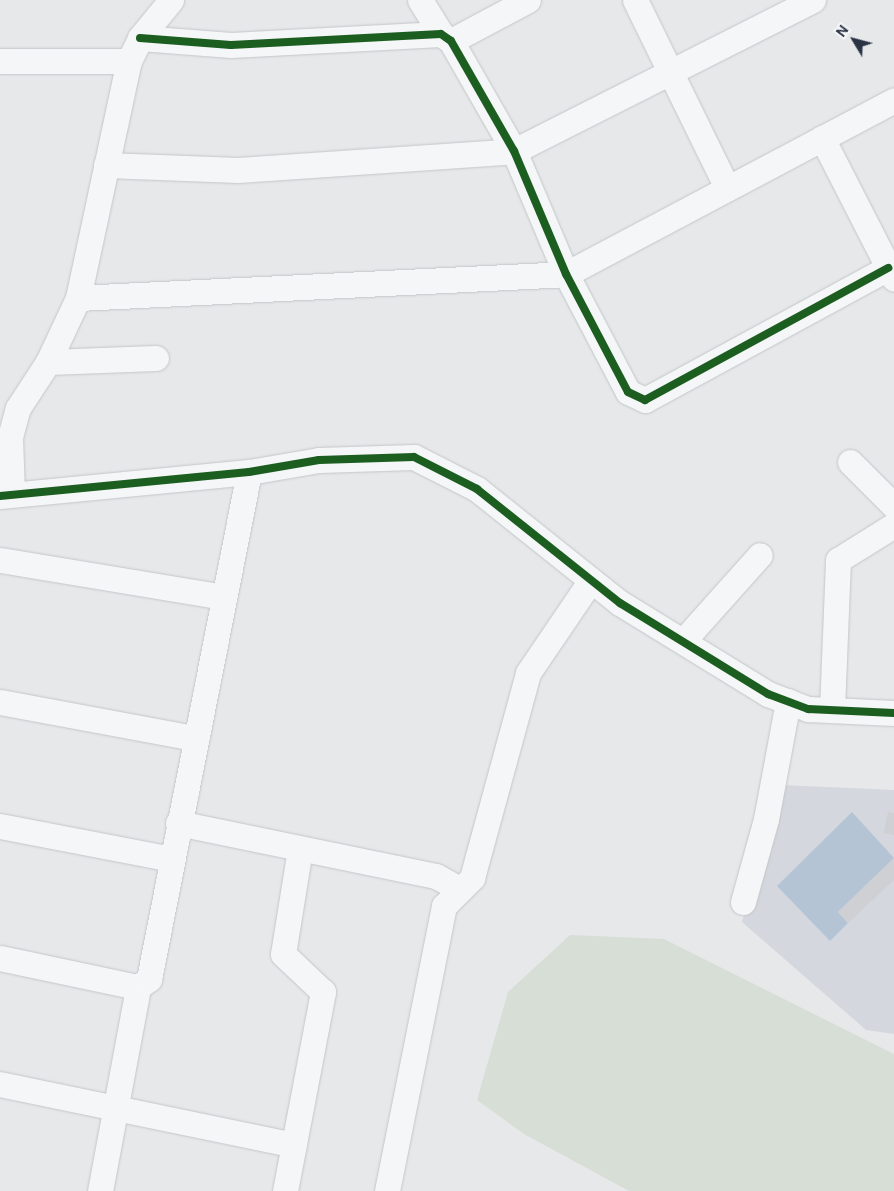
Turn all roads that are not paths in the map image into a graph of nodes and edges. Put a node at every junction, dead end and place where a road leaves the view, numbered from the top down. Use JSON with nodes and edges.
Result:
{"nodes":[{"id":1,"x":171,"y":0,"type":"edge"},
{"id":2,"x":420,"y":0,"type":"edge"},
{"id":3,"x":528,"y":0,"type":"edge"},
{"id":4,"x":635,"y":0,"type":"edge"},
{"id":5,"x":813,"y":0,"type":"edge"},
{"id":6,"x":140,"y":38,"type":"junction"},
{"id":7,"x":446,"y":38,"type":"junction"},
{"id":8,"x":0,"y":61,"type":"edge"},
{"id":9,"x":128,"y":61,"type":"junction"},
{"id":10,"x":671,"y":74,"type":"junction"},
{"id":11,"x":894,"y":100,"type":"edge"},
{"id":12,"x":822,"y":138,"type":"junction"},
{"id":13,"x":514,"y":150,"type":"junction"},
{"id":14,"x":106,"y":165,"type":"junction"},
{"id":15,"x":726,"y":186,"type":"junction"},
{"id":16,"x":566,"y":274,"type":"junction"},
{"id":17,"x":891,"y":274,"type":"edge"},
{"id":18,"x":78,"y":298,"type":"junction"},
{"id":19,"x":156,"y":358,"type":"dead end"},
{"id":20,"x":48,"y":362,"type":"junction"},
{"id":21,"x":9,"y":404,"type":"edge"},
{"id":22,"x":850,"y":462,"type":"dead end"},
{"id":23,"x":249,"y":472,"type":"junction"},
{"id":24,"x":6,"y":495,"type":"edge"},
{"id":25,"x":894,"y":506,"type":"edge"},
{"id":26,"x":894,"y":525,"type":"edge"},
{"id":27,"x":760,"y":554,"type":"dead end"},
{"id":28,"x":0,"y":560,"type":"edge"},
{"id":29,"x":592,"y":580,"type":"junction"},
{"id":30,"x":224,"y":597,"type":"junction"},
{"id":31,"x":683,"y":641,"type":"junction"},
{"id":32,"x":788,"y":701,"type":"junction"},
{"id":33,"x":0,"y":702,"type":"edge"},
{"id":34,"x":832,"y":710,"type":"junction"},
{"id":35,"x":894,"y":712,"type":"edge"},
{"id":36,"x":194,"y":738,"type":"junction"},
{"id":37,"x":178,"y":823,"type":"junction"},
{"id":38,"x":0,"y":826,"type":"edge"},
{"id":39,"x":300,"y":849,"type":"junction"},
{"id":40,"x":172,"y":859,"type":"junction"},
{"id":41,"x":458,"y":888,"type":"junction"},
{"id":42,"x":743,"y":902,"type":"dead end"},
{"id":43,"x":0,"y":958,"type":"edge"},
{"id":44,"x":138,"y":987,"type":"junction"},
{"id":45,"x":0,"y":1084,"type":"edge"},
{"id":46,"x":115,"y":1111,"type":"junction"},
{"id":47,"x":294,"y":1145,"type":"junction"},
{"id":48,"x":100,"y":1191,"type":"edge"},
{"id":49,"x":285,"y":1191,"type":"edge"},
{"id":50,"x":387,"y":1191,"type":"edge"}],
"edges":[{"from":1,"to":6,"type":"street"},
{"from":2,"to":7,"type":"street"},
{"from":3,"to":7,"type":"street"},
{"from":4,"to":10,"type":"street"},
{"from":5,"to":10,"type":"street"},
{"from":6,"to":7,"type":"street"},
{"from":6,"to":9,"type":"street"},
{"from":7,"to":13,"type":"street"},
{"from":8,"to":9,"type":"street"},
{"from":9,"to":14,"type":"street"},
{"from":10,"to":13,"type":"street"},
{"from":10,"to":15,"type":"street"},
{"from":11,"to":12,"type":"street"},
{"from":12,"to":15,"type":"street"},
{"from":12,"to":17,"type":"street"},
{"from":13,"to":14,"type":"street"},
{"from":13,"to":16,"type":"street"},
{"from":14,"to":18,"type":"street"},
{"from":15,"to":16,"type":"street"},
{"from":16,"to":17,"type":"street"},
{"from":16,"to":18,"type":"street"},
{"from":18,"to":20,"type":"street"},
{"from":19,"to":20,"type":"street"},
{"from":20,"to":21,"type":"street"},
{"from":21,"to":24,"type":"street"},
{"from":22,"to":25,"type":"street"},
{"from":23,"to":24,"type":"street"},
{"from":23,"to":29,"type":"street"},
{"from":23,"to":30,"type":"street"},
{"from":26,"to":34,"type":"street"},
{"from":27,"to":31,"type":"street"},
{"from":28,"to":30,"type":"street"},
{"from":29,"to":31,"type":"street"},
{"from":29,"to":41,"type":"street"},
{"from":30,"to":36,"type":"street"},
{"from":31,"to":32,"type":"street"},
{"from":32,"to":34,"type":"street"},
{"from":32,"to":42,"type":"street"},
{"from":33,"to":36,"type":"street"},
{"from":34,"to":35,"type":"street"},
{"from":36,"to":37,"type":"street"},
{"from":37,"to":39,"type":"street"},
{"from":37,"to":40,"type":"street"},
{"from":38,"to":40,"type":"street"},
{"from":39,"to":41,"type":"street"},
{"from":39,"to":47,"type":"street"},
{"from":40,"to":44,"type":"street"},
{"from":41,"to":50,"type":"street"},
{"from":43,"to":44,"type":"street"},
{"from":44,"to":46,"type":"street"},
{"from":45,"to":46,"type":"street"},
{"from":46,"to":47,"type":"street"},
{"from":46,"to":48,"type":"street"},
{"from":47,"to":49,"type":"street"}]}
